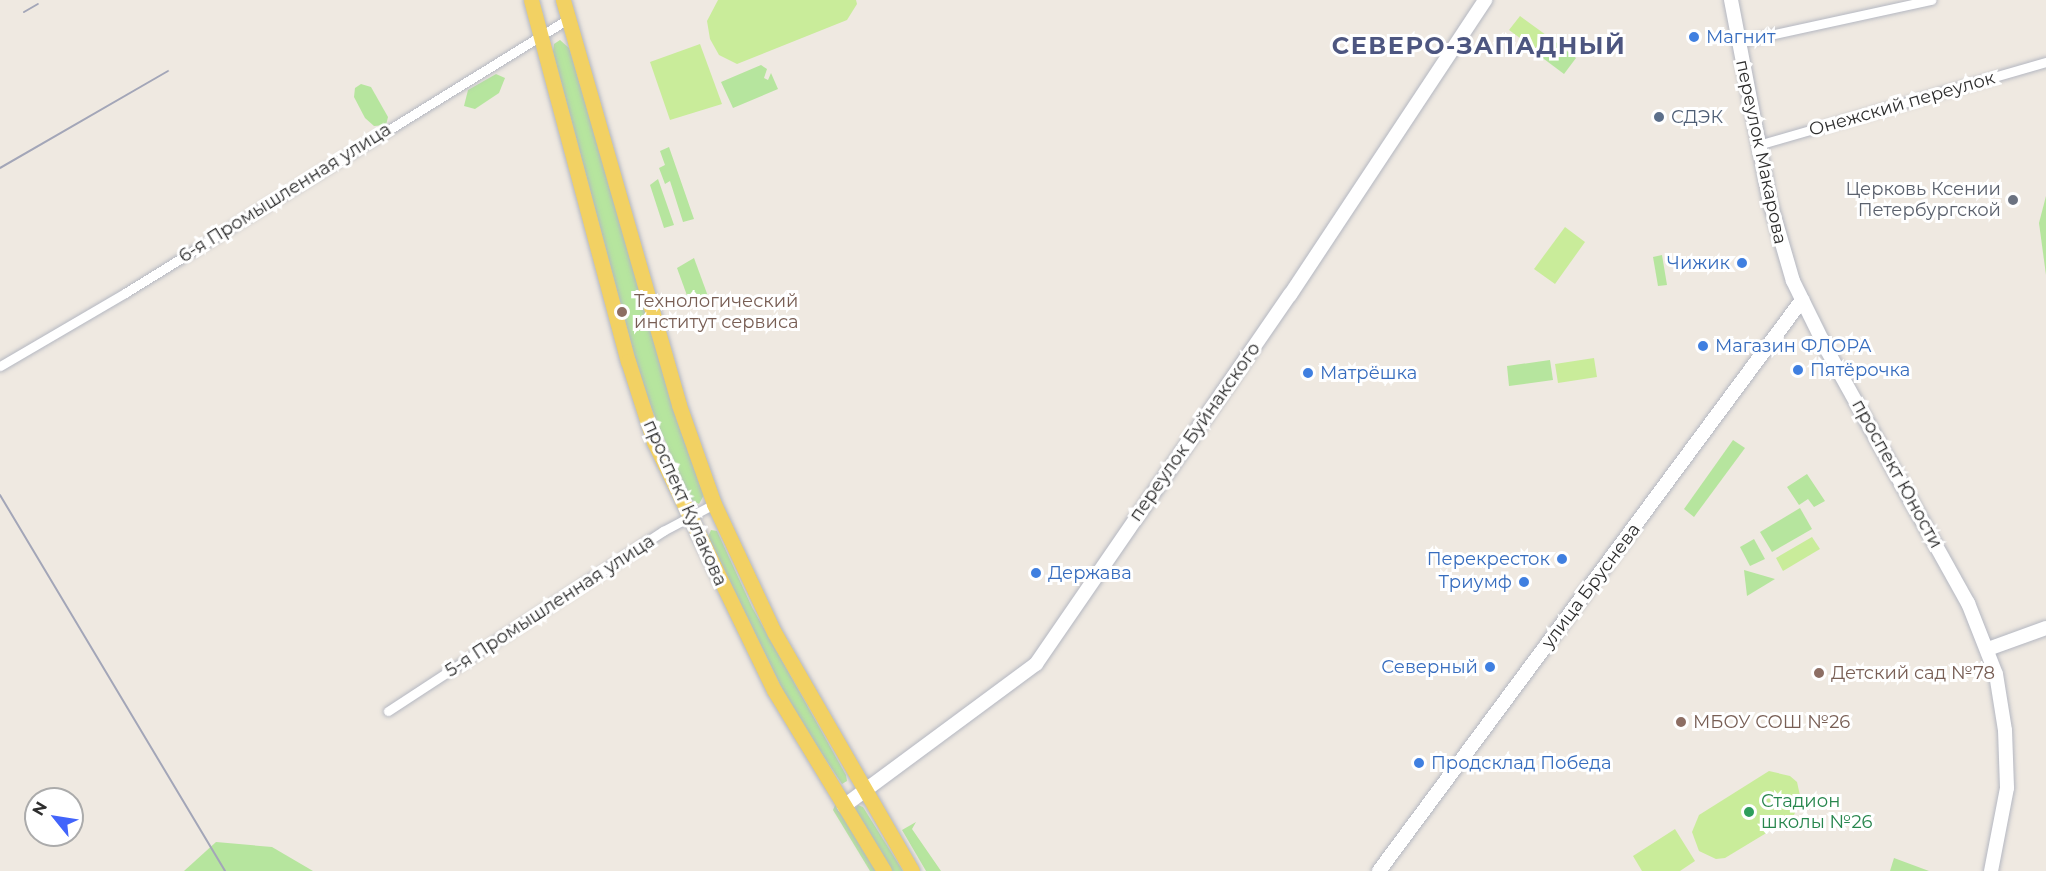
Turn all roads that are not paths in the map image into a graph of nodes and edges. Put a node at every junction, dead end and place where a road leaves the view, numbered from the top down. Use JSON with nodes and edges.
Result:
{"nodes":[{"id":1,"x":531,"y":0,"type":"edge"},
{"id":2,"x":563,"y":0,"type":"edge"},
{"id":3,"x":1485,"y":0,"type":"edge"},
{"id":4,"x":1731,"y":0,"type":"edge"},
{"id":5,"x":1931,"y":0,"type":"edge"},
{"id":6,"x":568,"y":19,"type":"junction"},
{"id":7,"x":542,"y":36,"type":"junction"},
{"id":8,"x":1738,"y":42,"type":"junction"},
{"id":9,"x":2046,"y":62,"type":"edge"},
{"id":10,"x":1758,"y":146,"type":"junction"},
{"id":11,"x":1802,"y":300,"type":"junction"},
{"id":12,"x":0,"y":366,"type":"edge"},
{"id":13,"x":714,"y":504,"type":"junction"},
{"id":14,"x":689,"y":516,"type":"junction"},
{"id":15,"x":2046,"y":628,"type":"edge"},
{"id":16,"x":1989,"y":649,"type":"junction"},
{"id":17,"x":388,"y":711,"type":"dead end"},
{"id":18,"x":864,"y":794,"type":"junction"},
{"id":19,"x":844,"y":806,"type":"junction"},
{"id":20,"x":884,"y":871,"type":"edge"},
{"id":21,"x":912,"y":871,"type":"edge"},
{"id":22,"x":1379,"y":871,"type":"edge"},
{"id":23,"x":1992,"y":871,"type":"edge"}],
"edges":[{"from":1,"to":7,"type":"main road","name":"проспект Кулакова"},
{"from":2,"to":6,"type":"main road","name":"проспект Кулакова"},
{"from":3,"to":18,"type":"street","name":"переулок Буйнакского"},
{"from":4,"to":8,"type":"street","name":"переулок Макарова"},
{"from":5,"to":8,"type":"street"},
{"from":6,"to":7,"type":"street","name":"6-я Промышленная улица"},
{"from":6,"to":13,"type":"main road","name":"проспект Кулакова"},
{"from":7,"to":12,"type":"street","name":"6-я Промышленная улица"},
{"from":7,"to":14,"type":"main road","name":"проспект Кулакова"},
{"from":8,"to":10,"type":"street","name":"переулок Макарова"},
{"from":9,"to":10,"type":"street","name":"Онежский переулок"},
{"from":10,"to":11,"type":"street","name":"переулок Макарова"},
{"from":11,"to":16,"type":"street","name":"проспект Юности"},
{"from":11,"to":22,"type":"street","name":"улица Бруснева"},
{"from":13,"to":14,"type":"street","name":"5-я Промышленная улица"},
{"from":13,"to":18,"type":"main road","name":"проспект Кулакова"},
{"from":14,"to":17,"type":"street","name":"5-я Промышленная улица"},
{"from":14,"to":19,"type":"main road","name":"проспект Кулакова"},
{"from":15,"to":16,"type":"street"},
{"from":16,"to":23,"type":"street","name":"проспект Юности"},
{"from":18,"to":19,"type":"street","name":"переулок Буйнакского"},
{"from":18,"to":21,"type":"main road","name":"проспект Кулакова"},
{"from":19,"to":20,"type":"main road","name":"проспект Кулакова"}]}
